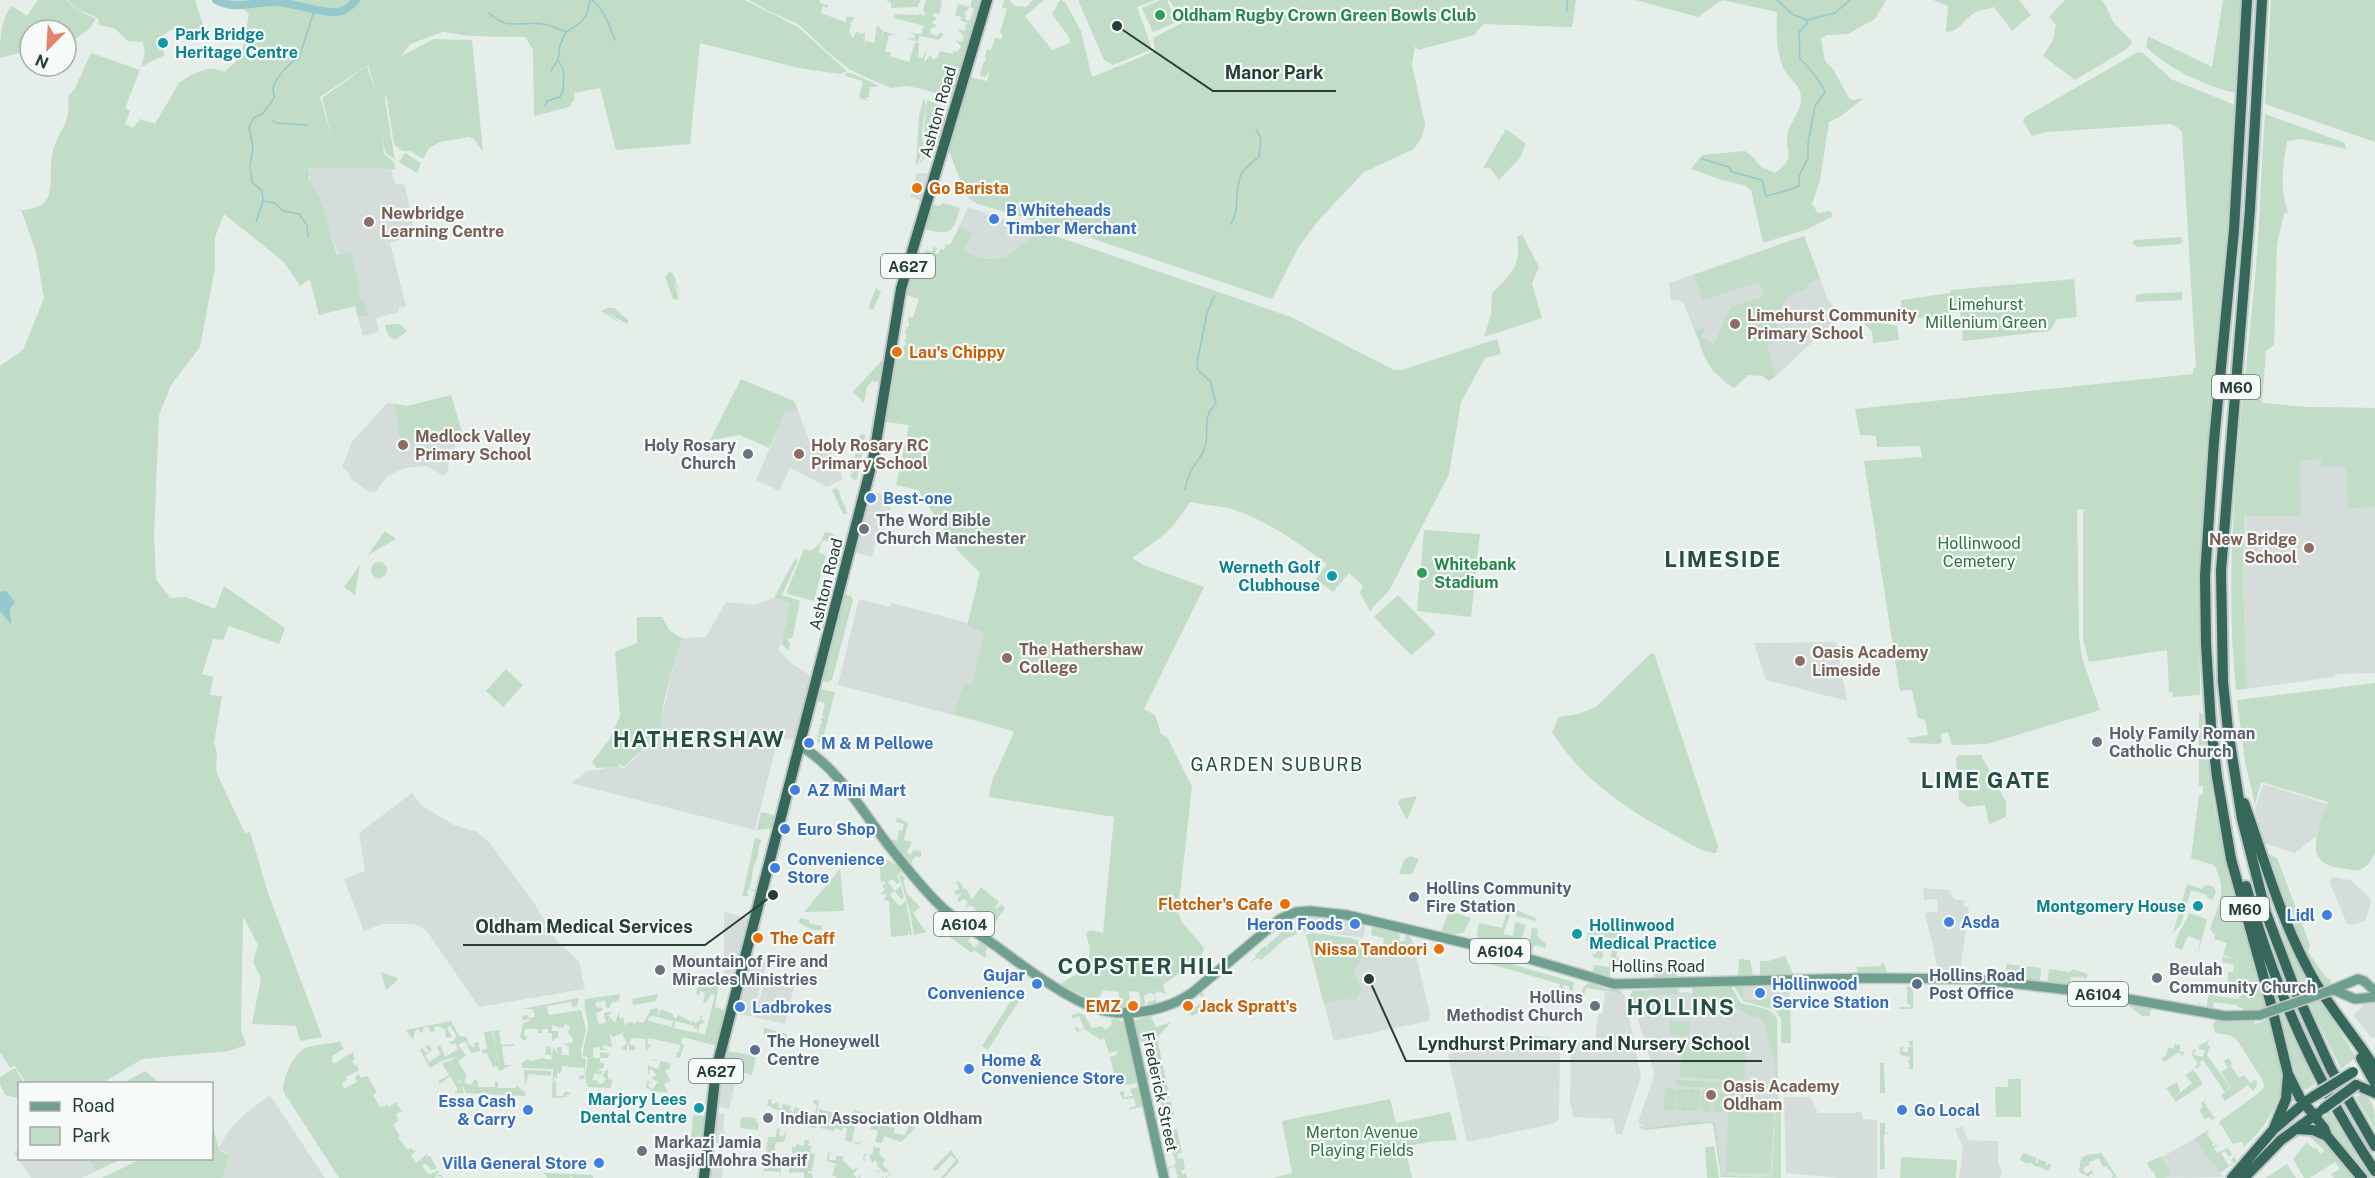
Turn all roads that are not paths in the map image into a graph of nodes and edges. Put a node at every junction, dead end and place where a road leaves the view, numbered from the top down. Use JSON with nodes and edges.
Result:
{"nodes":[{"id":1,"x":987,"y":0,"type":"edge"},
{"id":2,"x":2247,"y":0,"type":"edge"},
{"id":3,"x":2262,"y":0,"type":"edge"},
{"id":4,"x":2211,"y":726,"type":"junction"},
{"id":5,"x":800,"y":746,"type":"junction"},
{"id":6,"x":815,"y":758,"type":"junction"},
{"id":7,"x":797,"y":759,"type":"junction"},
{"id":8,"x":2234,"y":774,"type":"junction"},
{"id":9,"x":2351,"y":981,"type":"junction"},
{"id":10,"x":2371,"y":988,"type":"edge"},
{"id":11,"x":2332,"y":991,"type":"junction"},
{"id":12,"x":2350,"y":996,"type":"junction"},
{"id":13,"x":2375,"y":997,"type":"edge"},
{"id":14,"x":2362,"y":999,"type":"junction"},
{"id":15,"x":1127,"y":1012,"type":"junction"},
{"id":16,"x":2351,"y":1034,"type":"junction"},
{"id":17,"x":2362,"y":1044,"type":"junction"},
{"id":18,"x":2375,"y":1049,"type":"edge"},
{"id":19,"x":2372,"y":1070,"type":"edge"},
{"id":20,"x":2356,"y":1085,"type":"junction"},
{"id":21,"x":2291,"y":1089,"type":"junction"},
{"id":22,"x":2375,"y":1093,"type":"edge"},
{"id":23,"x":2313,"y":1107,"type":"junction"},
{"id":24,"x":2274,"y":1128,"type":"junction"},
{"id":25,"x":2296,"y":1129,"type":"junction"},
{"id":26,"x":2324,"y":1133,"type":"junction"},
{"id":27,"x":2375,"y":1146,"type":"edge"},
{"id":28,"x":2375,"y":1171,"type":"edge"},
{"id":29,"x":704,"y":1178,"type":"edge"},
{"id":30,"x":1164,"y":1178,"type":"edge"},
{"id":31,"x":2232,"y":1178,"type":"edge"},
{"id":32,"x":2244,"y":1178,"type":"edge"},
{"id":33,"x":2362,"y":1178,"type":"edge"}],
"edges":[{"from":1,"to":5,"type":"highway","name":"Ashton Road","number":"A627"},
{"from":2,"to":4,"type":"highway","number":"M60"},
{"from":3,"to":8,"type":"highway","number":"M60"},
{"from":4,"to":21,"type":"highway","number":"M60"},
{"from":4,"to":28,"type":"highway","number":"M60"},
{"from":5,"to":6,"type":"main road","number":"A6104"},
{"from":5,"to":7,"type":"highway","name":"Ashton Road","number":"A627"},
{"from":6,"to":7,"type":"main road"},
{"from":6,"to":15,"type":"main road","name":"Hollins Road","number":"A6104"},
{"from":7,"to":29,"type":"highway","name":"Ashton Road","number":"A627"},
{"from":8,"to":16,"type":"highway","number":"M60"},
{"from":8,"to":27,"type":"highway","number":"M60"},
{"from":9,"to":10,"type":"main road"},
{"from":9,"to":11,"type":"main road","name":"Hollins Road","number":"A6104"},
{"from":9,"to":12,"type":"main road"},
{"from":10,"to":14,"type":"main road"},
{"from":11,"to":12,"type":"main road"},
{"from":11,"to":15,"type":"main road","name":"Hollins Road","number":"A6104","bridge":true},
{"from":12,"to":14,"type":"main road"},
{"from":13,"to":14,"type":"main road"},
{"from":15,"to":30,"type":"main road","name":"Frederick Street"},
{"from":16,"to":17,"type":"highway","number":"M60"},
{"from":16,"to":19,"type":"highway"},
{"from":17,"to":18,"type":"highway"},
{"from":17,"to":19,"type":"highway"},
{"from":19,"to":20,"type":"highway"},
{"from":19,"to":23,"type":"highway","bridge":true},
{"from":20,"to":22,"type":"highway"},
{"from":20,"to":23,"type":"highway","bridge":true},
{"from":21,"to":23,"type":"highway"},
{"from":21,"to":24,"type":"highway"},
{"from":23,"to":24,"type":"highway"},
{"from":23,"to":25,"type":"highway"},
{"from":23,"to":26,"type":"highway"},
{"from":24,"to":31,"type":"highway"},
{"from":25,"to":26,"type":"highway"},
{"from":25,"to":32,"type":"highway"},
{"from":26,"to":33,"type":"highway"}]}
